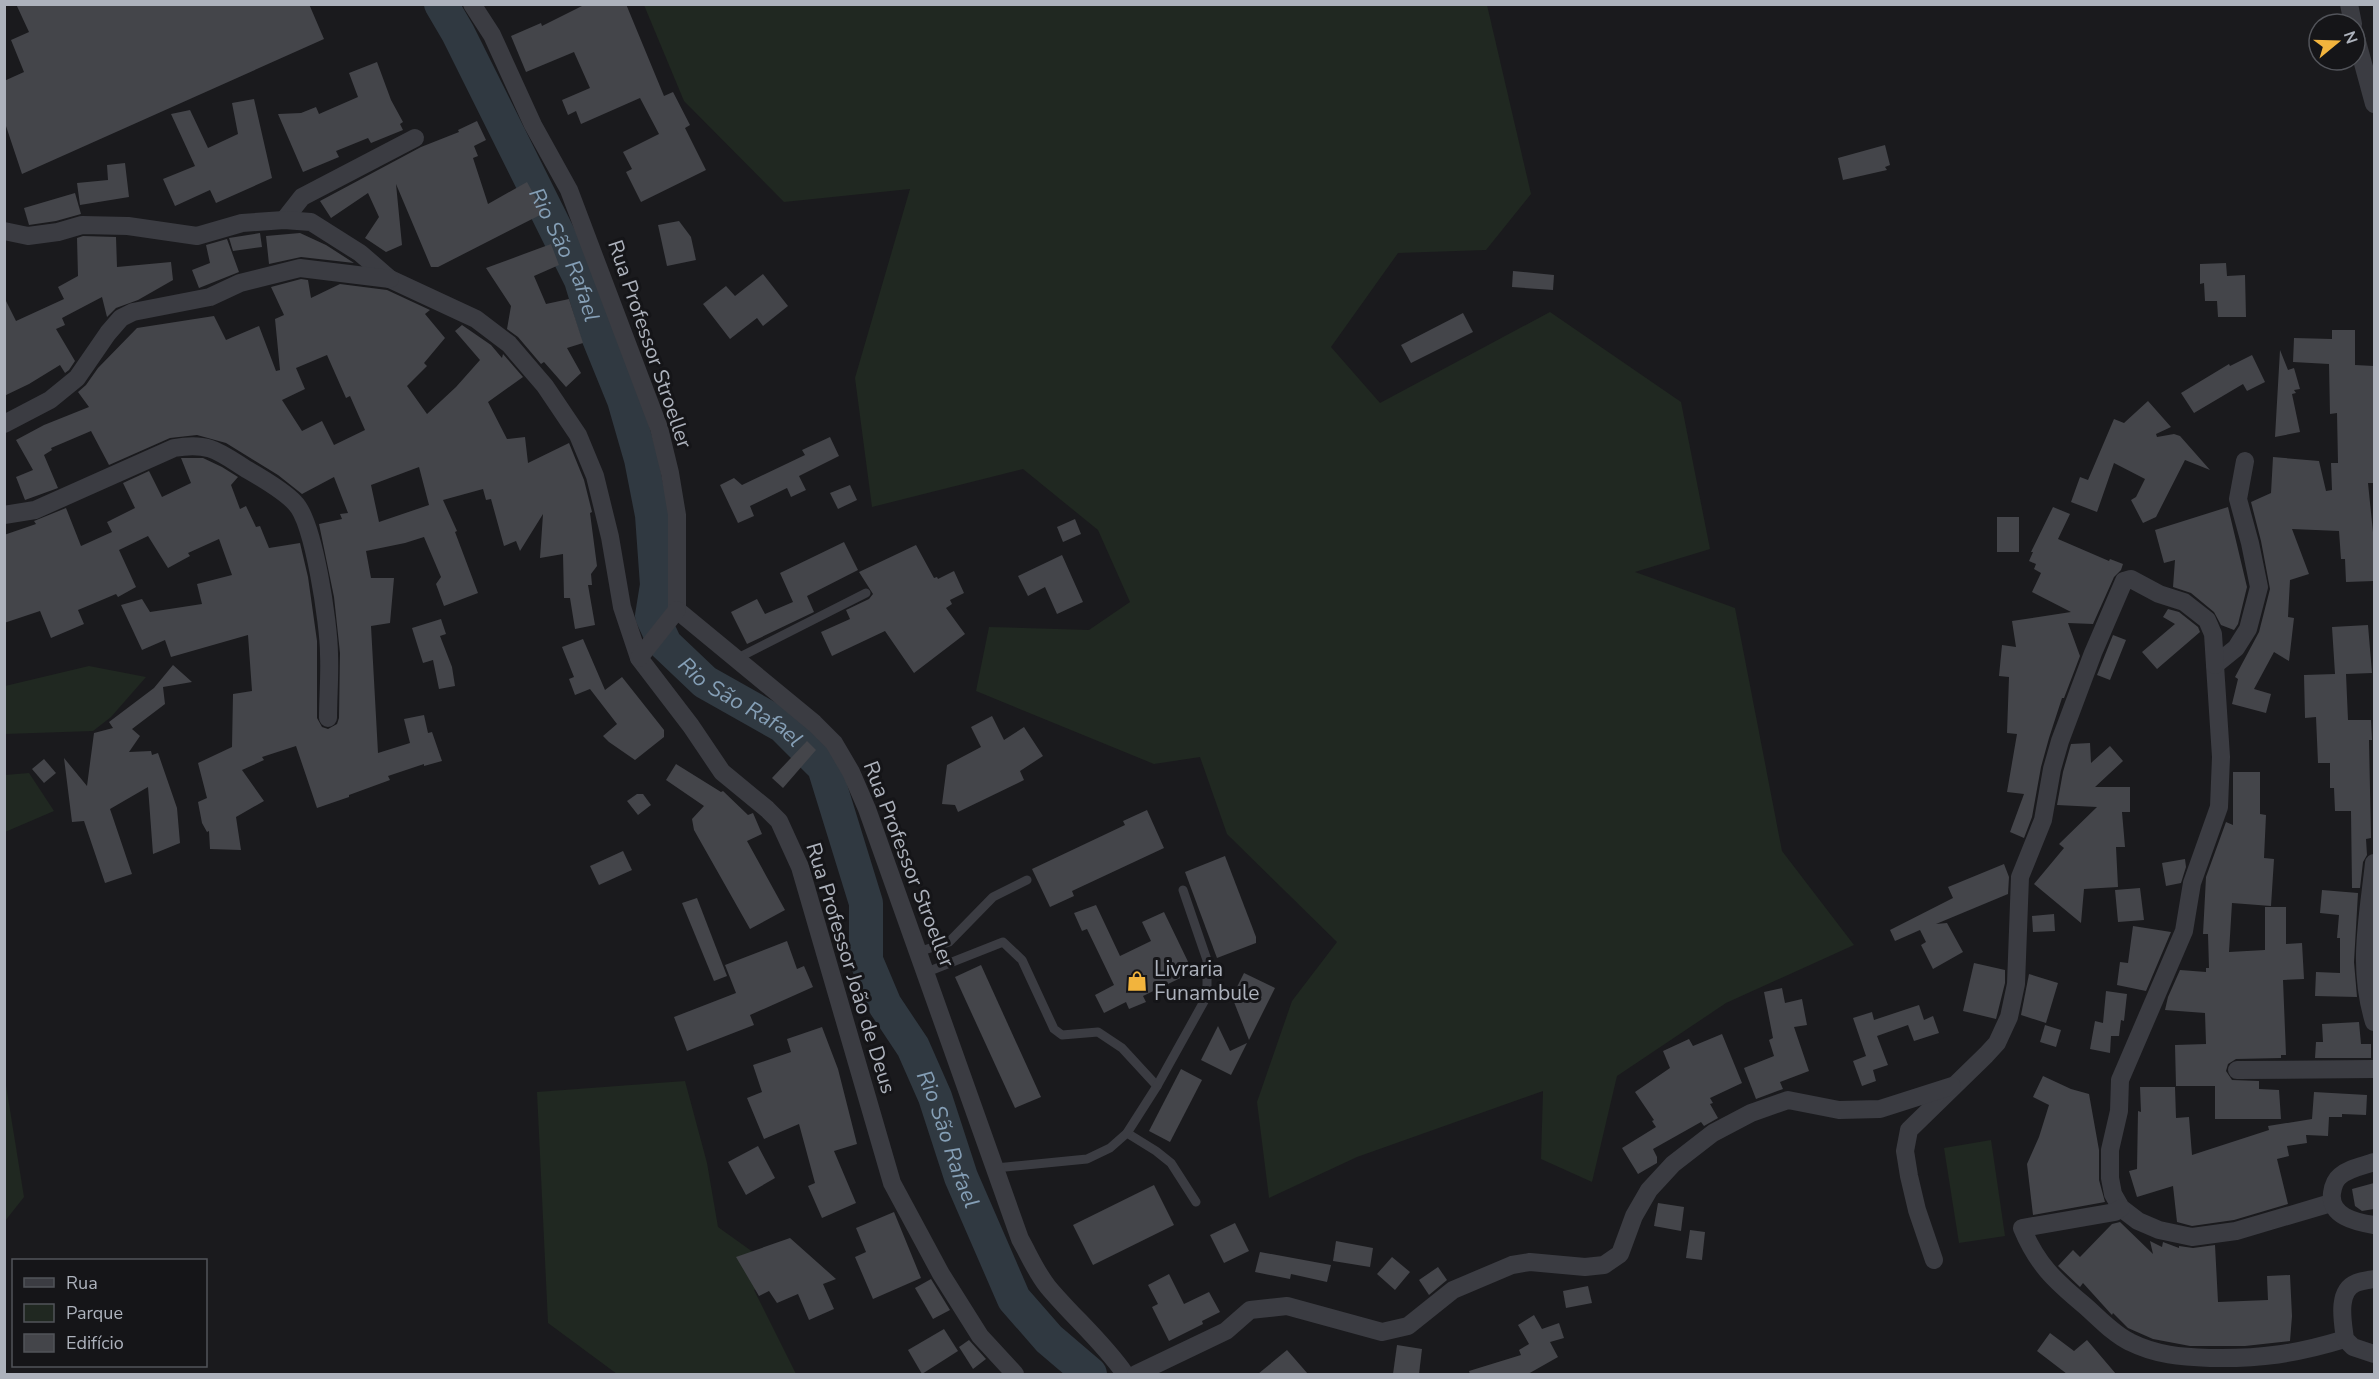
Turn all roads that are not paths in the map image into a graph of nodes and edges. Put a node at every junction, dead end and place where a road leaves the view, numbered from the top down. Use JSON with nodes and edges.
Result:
{"nodes":[{"id":1,"x":472,"y":4,"type":"edge"},
{"id":2,"x":2367,"y":71,"type":"edge"},
{"id":3,"x":2374,"y":104,"type":"edge"},
{"id":4,"x":415,"y":138,"type":"dead end"},
{"id":5,"x":284,"y":220,"type":"junction"},
{"id":6,"x":4,"y":231,"type":"edge"},
{"id":7,"x":390,"y":279,"type":"junction"},
{"id":8,"x":4,"y":424,"type":"edge"},
{"id":9,"x":2244,"y":461,"type":"dead end"},
{"id":10,"x":4,"y":515,"type":"edge"},
{"id":11,"x":866,"y":593,"type":"dead end"},
{"id":12,"x":678,"y":610,"type":"junction"},
{"id":13,"x":639,"y":658,"type":"junction"},
{"id":14,"x":736,"y":659,"type":"junction"},
{"id":15,"x":2215,"y":665,"type":"junction"},
{"id":16,"x":328,"y":718,"type":"dead end"},
{"id":17,"x":2374,"y":863,"type":"edge"},
{"id":18,"x":1027,"y":880,"type":"dead end"},
{"id":19,"x":1184,"y":890,"type":"dead end"},
{"id":20,"x":2371,"y":924,"type":"edge"},
{"id":21,"x":918,"y":952,"type":"junction"},
{"id":22,"x":927,"y":972,"type":"junction"},
{"id":23,"x":2374,"y":1022,"type":"edge"},
{"id":24,"x":2374,"y":1069,"type":"edge"},
{"id":25,"x":2236,"y":1070,"type":"dead end"},
{"id":26,"x":1156,"y":1086,"type":"junction"},
{"id":27,"x":1952,"y":1086,"type":"junction"},
{"id":28,"x":1127,"y":1133,"type":"junction"},
{"id":29,"x":2374,"y":1162,"type":"edge"},
{"id":30,"x":996,"y":1168,"type":"junction"},
{"id":31,"x":1196,"y":1202,"type":"dead end"},
{"id":32,"x":2331,"y":1203,"type":"junction"},
{"id":33,"x":2121,"y":1208,"type":"junction"},
{"id":34,"x":2374,"y":1225,"type":"edge"},
{"id":35,"x":1934,"y":1260,"type":"dead end"},
{"id":36,"x":2374,"y":1279,"type":"edge"},
{"id":37,"x":2344,"y":1340,"type":"junction"},
{"id":38,"x":2374,"y":1354,"type":"edge"},
{"id":39,"x":1015,"y":1374,"type":"edge"},
{"id":40,"x":1125,"y":1374,"type":"edge"},
{"id":41,"x":1136,"y":1374,"type":"edge"}],
"edges":[{"from":1,"to":12,"type":"street","name":"Rua Professor Stroeller"},
{"from":2,"to":3,"type":"street"},
{"from":4,"to":5,"type":"street"},
{"from":5,"to":6,"type":"street","name":"Rua Professor João de Deus"},
{"from":5,"to":7,"type":"street","name":"Rua Professor João de Deus"},
{"from":7,"to":8,"type":"street"},
{"from":7,"to":13,"type":"street","name":"Rua Professor João de Deus"},
{"from":9,"to":15,"type":"street"},
{"from":10,"to":16,"type":"street"},
{"from":11,"to":14,"type":"lane"},
{"from":12,"to":13,"type":"street"},
{"from":12,"to":14,"type":"street","name":"Rua Professor Stroeller"},
{"from":13,"to":39,"type":"street","name":"Rua Professor João de Deus"},
{"from":14,"to":21,"type":"street","name":"Rua Professor Stroeller"},
{"from":15,"to":27,"type":"street"},
{"from":15,"to":33,"type":"street"},
{"from":17,"to":20,"type":"street"},
{"from":18,"to":21,"type":"lane"},
{"from":19,"to":26,"type":"lane"},
{"from":20,"to":23,"type":"street"},
{"from":21,"to":22,"type":"street","name":"Rua Professor Stroeller"},
{"from":22,"to":26,"type":"lane"},
{"from":22,"to":30,"type":"street","name":"Rua Professor Stroeller"},
{"from":24,"to":25,"type":"street"},
{"from":26,"to":28,"type":"lane"},
{"from":27,"to":35,"type":"street"},
{"from":27,"to":41,"type":"street"},
{"from":28,"to":30,"type":"lane"},
{"from":28,"to":31,"type":"lane"},
{"from":29,"to":32,"type":"street"},
{"from":30,"to":40,"type":"street","name":"Rua Professor Stroeller"},
{"from":32,"to":33,"type":"street"},
{"from":32,"to":34,"type":"street"},
{"from":33,"to":37,"type":"street"},
{"from":36,"to":37,"type":"street"},
{"from":37,"to":38,"type":"street"}]}
